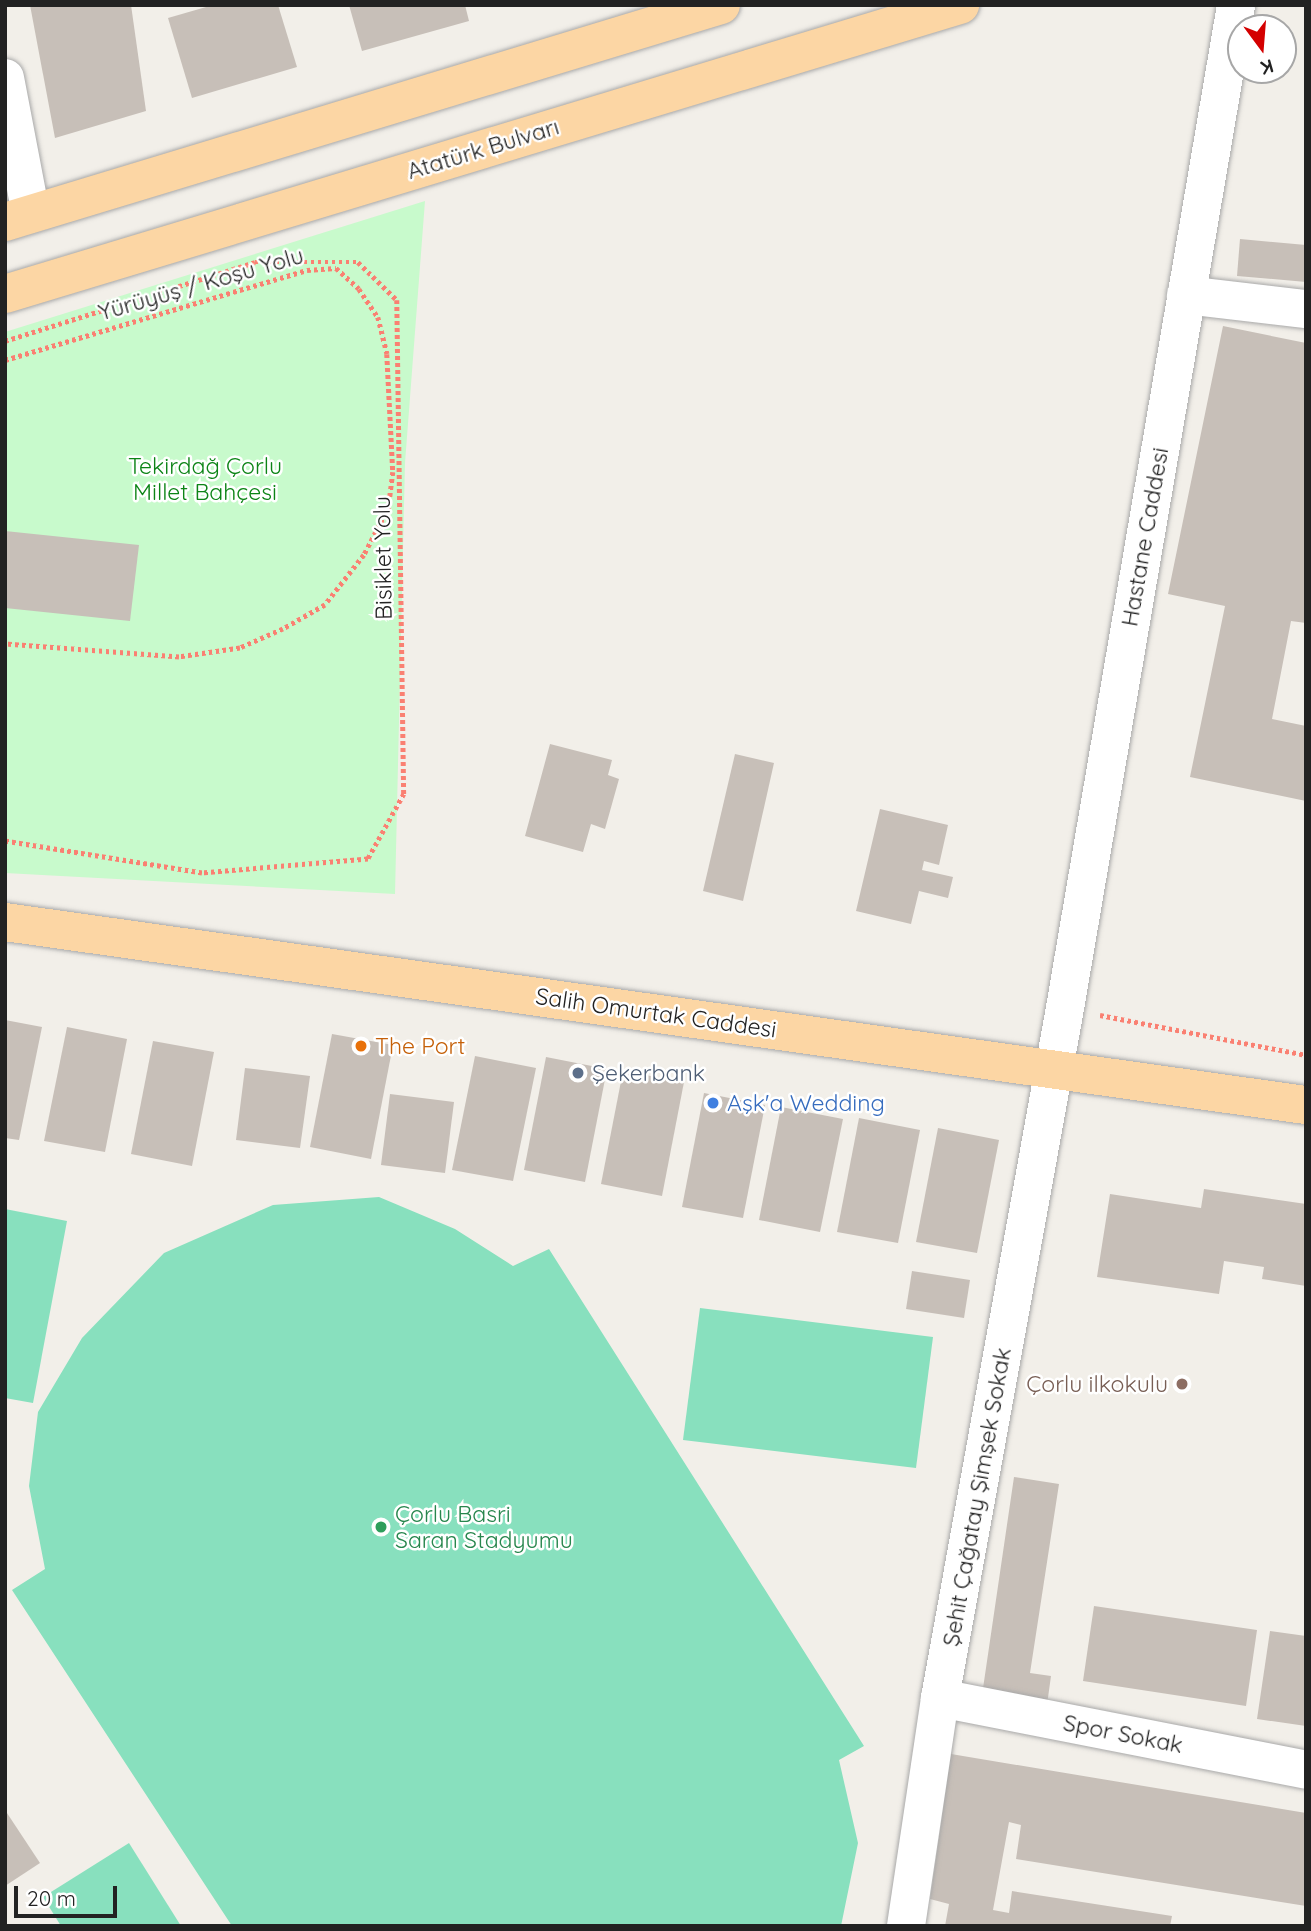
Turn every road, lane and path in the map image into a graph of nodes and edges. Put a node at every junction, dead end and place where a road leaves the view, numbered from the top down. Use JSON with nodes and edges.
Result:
{"nodes":[{"id":1,"x":721,"y":5,"type":"edge"},
{"id":2,"x":960,"y":5,"type":"edge"},
{"id":3,"x":1236,"y":5,"type":"edge"},
{"id":4,"x":637,"y":18,"type":"edge"},
{"id":5,"x":5,"y":78,"type":"edge"},
{"id":6,"x":18,"y":218,"type":"edge"},
{"id":7,"x":5,"y":294,"type":"edge"},
{"id":8,"x":1186,"y":295,"type":"junction"},
{"id":9,"x":1306,"y":309,"type":"edge"},
{"id":10,"x":5,"y":341,"type":"edge"},
{"id":11,"x":5,"y":360,"type":"edge"},
{"id":12,"x":5,"y":644,"type":"edge"},
{"id":13,"x":5,"y":841,"type":"edge"},
{"id":14,"x":5,"y":922,"type":"edge"},
{"id":15,"x":1065,"y":1008,"type":"junction"},
{"id":16,"x":1306,"y":1055,"type":"edge"},
{"id":17,"x":1054,"y":1069,"type":"junction"},
{"id":18,"x":1306,"y":1105,"type":"edge"},
{"id":19,"x":940,"y":1698,"type":"junction"},
{"id":20,"x":1306,"y":1770,"type":"edge"},
{"id":21,"x":906,"y":1926,"type":"edge"}],
"edges":[{"from":1,"to":4,"type":"main road"},
{"from":2,"to":7,"type":"main road","name":"Atatürk Bulvarı"},
{"from":3,"to":8,"type":"street","name":"Hastane Caddesi"},
{"from":4,"to":6,"type":"main road"},
{"from":5,"to":6,"type":"street"},
{"from":8,"to":9,"type":"street"},
{"from":8,"to":15,"type":"street","name":"Hastane Caddesi"},
{"from":10,"to":13,"type":"path","name":"Bisiklet Yolu"},
{"from":11,"to":12,"type":"path","name":"Yürüyüş / Koşu Yolu"},
{"from":14,"to":17,"type":"main road","name":"Salih Omurtak Caddesi"},
{"from":15,"to":16,"type":"path"},
{"from":15,"to":17,"type":"street","name":"Hastane Caddesi"},
{"from":17,"to":18,"type":"main road","name":"Salih Omurtak Caddesi"},
{"from":17,"to":19,"type":"street","name":"Şehit Çağatay Şimşek Sokak"},
{"from":19,"to":20,"type":"street","name":"Spor Sokak"},
{"from":19,"to":21,"type":"street","name":"Şehit Çağatay Şimşek Sokak"}]}
